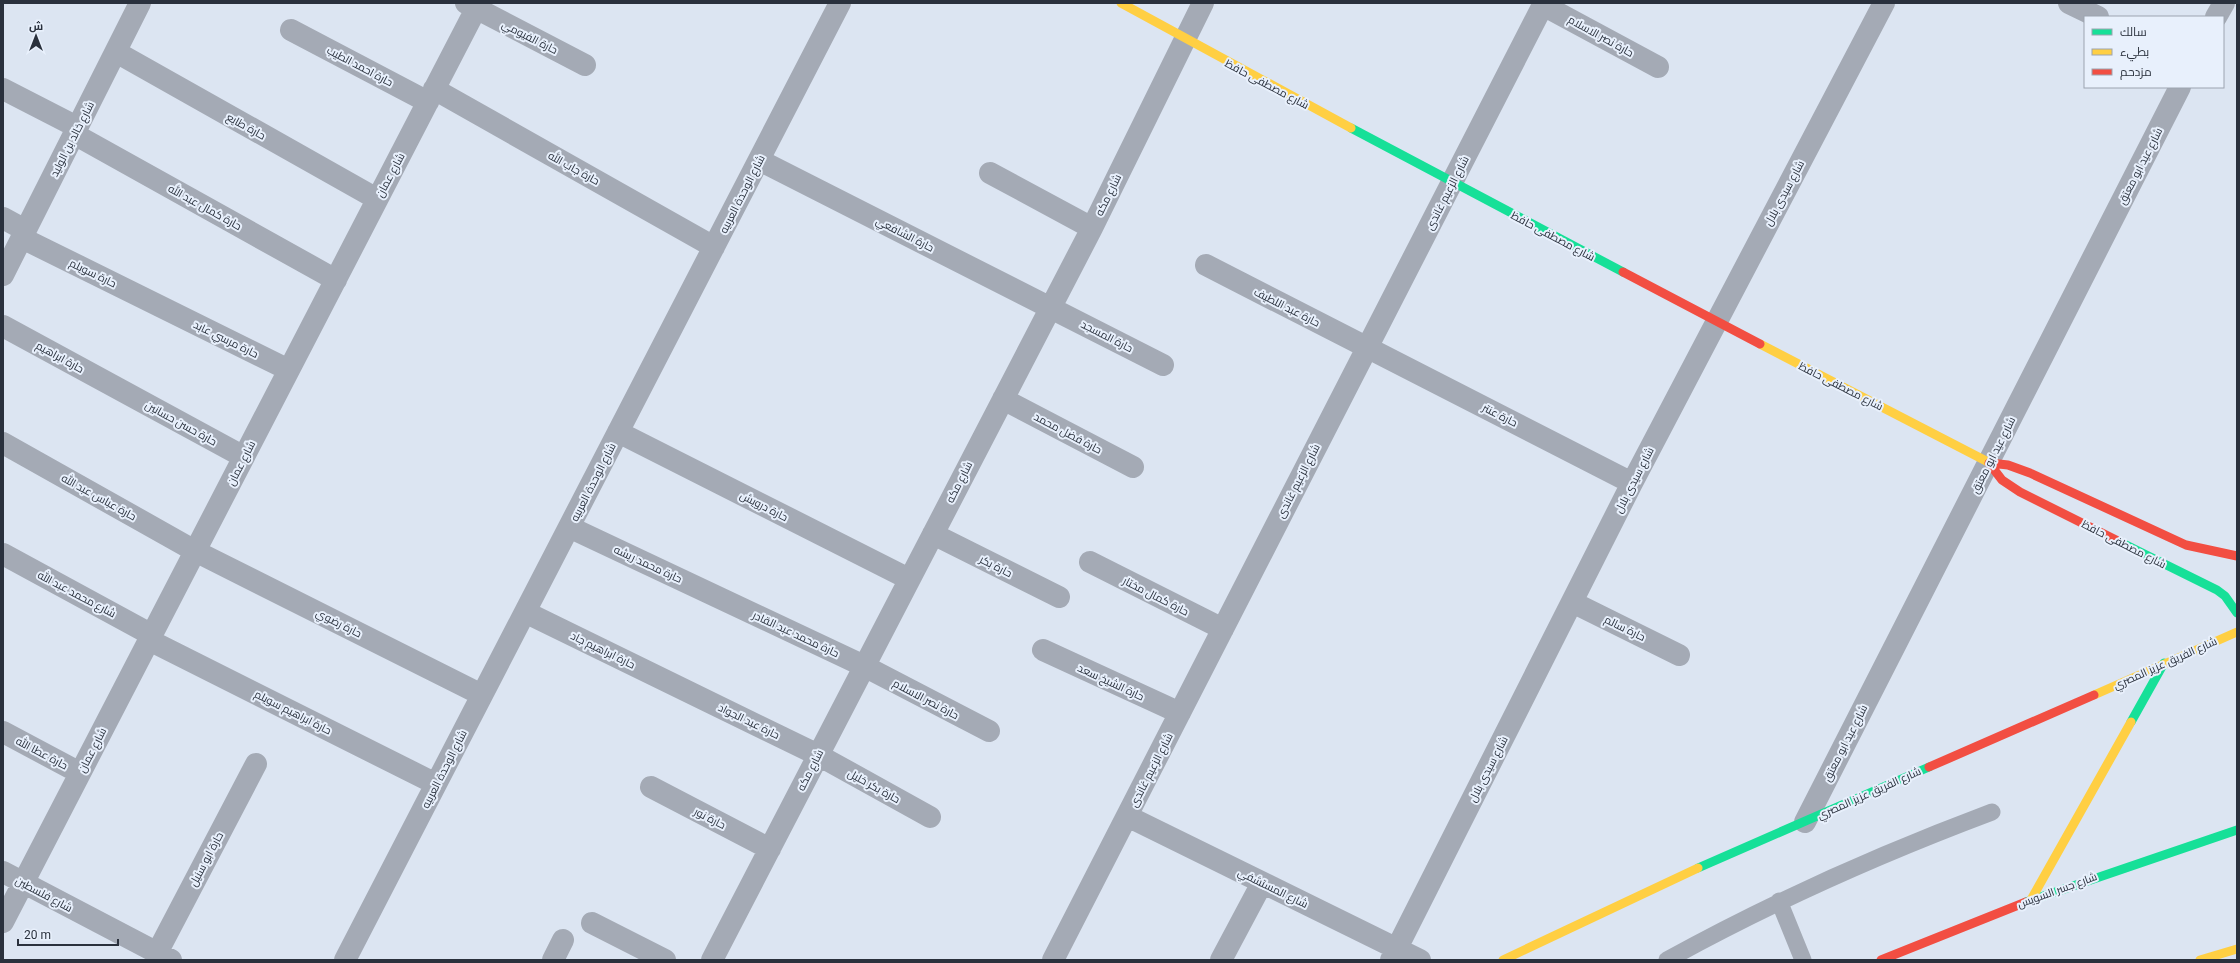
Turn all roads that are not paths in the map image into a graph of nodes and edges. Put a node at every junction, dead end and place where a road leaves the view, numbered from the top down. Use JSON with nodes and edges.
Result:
{"nodes":[{"id":1,"x":140,"y":3,"type":"edge"},
{"id":2,"x":840,"y":3,"type":"edge"},
{"id":3,"x":1121,"y":3,"type":"edge"},
{"id":4,"x":1203,"y":3,"type":"edge"},
{"id":5,"x":1884,"y":3,"type":"edge"},
{"id":6,"x":2069,"y":3,"type":"edge"},
{"id":7,"x":2224,"y":3,"type":"edge"},
{"id":8,"x":1544,"y":4,"type":"edge"},
{"id":9,"x":474,"y":5,"type":"edge"},
{"id":10,"x":2096,"y":16,"type":"edge"},
{"id":11,"x":2217,"y":16,"type":"edge"},
{"id":12,"x":291,"y":30,"type":"dead end"},
{"id":13,"x":1185,"y":40,"type":"junction"},
{"id":14,"x":116,"y":52,"type":"junction"},
{"id":15,"x":585,"y":65,"type":"dead end"},
{"id":16,"x":1658,"y":67,"type":"dead end"},
{"id":17,"x":2179,"y":88,"type":"edge"},
{"id":18,"x":3,"y":89,"type":"edge"},
{"id":19,"x":431,"y":96,"type":"junction"},
{"id":20,"x":76,"y":131,"type":"junction"},
{"id":21,"x":759,"y":160,"type":"junction"},
{"id":22,"x":990,"y":173,"type":"dead end"},
{"id":23,"x":1452,"y":183,"type":"junction"},
{"id":24,"x":377,"y":199,"type":"junction"},
{"id":25,"x":3,"y":218,"type":"edge"},
{"id":26,"x":1092,"y":228,"type":"junction"},
{"id":27,"x":24,"y":234,"type":"junction"},
{"id":28,"x":714,"y":247,"type":"junction"},
{"id":29,"x":1206,"y":265,"type":"dead end"},
{"id":30,"x":3,"y":275,"type":"edge"},
{"id":31,"x":336,"y":280,"type":"junction"},
{"id":32,"x":1050,"y":307,"type":"junction"},
{"id":33,"x":164,"y":308,"type":"joint"},
{"id":34,"x":1717,"y":322,"type":"junction"},
{"id":35,"x":3,"y":326,"type":"edge"},
{"id":36,"x":1367,"y":348,"type":"junction"},
{"id":37,"x":1163,"y":365,"type":"dead end"},
{"id":38,"x":289,"y":370,"type":"junction"},
{"id":39,"x":118,"y":388,"type":"joint"},
{"id":40,"x":1003,"y":399,"type":"junction"},
{"id":41,"x":618,"y":432,"type":"junction"},
{"id":42,"x":3,"y":443,"type":"edge"},
{"id":43,"x":244,"y":457,"type":"junction"},
{"id":44,"x":1989,"y":463,"type":"junction"},
{"id":45,"x":1133,"y":467,"type":"dead end"},
{"id":46,"x":1632,"y":483,"type":"junction"},
{"id":47,"x":569,"y":527,"type":"junction"},
{"id":48,"x":933,"y":534,"type":"junction"},
{"id":49,"x":195,"y":551,"type":"junction"},
{"id":50,"x":3,"y":554,"type":"edge"},
{"id":51,"x":2237,"y":556,"type":"edge"},
{"id":52,"x":1090,"y":562,"type":"dead end"},
{"id":53,"x":909,"y":579,"type":"junction"},
{"id":54,"x":1059,"y":597,"type":"dead end"},
{"id":55,"x":727,"y":601,"type":"joint"},
{"id":56,"x":1572,"y":602,"type":"junction"},
{"id":57,"x":525,"y":612,"type":"junction"},
{"id":58,"x":2237,"y":613,"type":"edge"},
{"id":59,"x":1223,"y":629,"type":"junction"},
{"id":60,"x":2237,"y":632,"type":"edge"},
{"id":61,"x":150,"y":637,"type":"junction"},
{"id":62,"x":1043,"y":650,"type":"dead end"},
{"id":63,"x":1679,"y":654,"type":"dead end"},
{"id":64,"x":2164,"y":663,"type":"junction"},
{"id":65,"x":864,"y":666,"type":"junction"},
{"id":66,"x":680,"y":687,"type":"joint"},
{"id":67,"x":482,"y":694,"type":"junction"},
{"id":68,"x":1180,"y":713,"type":"junction"},
{"id":69,"x":989,"y":731,"type":"dead end"},
{"id":70,"x":3,"y":732,"type":"edge"},
{"id":71,"x":818,"y":755,"type":"junction"},
{"id":72,"x":256,"y":764,"type":"dead end"},
{"id":73,"x":80,"y":773,"type":"junction"},
{"id":74,"x":436,"y":784,"type":"junction"},
{"id":75,"x":651,"y":787,"type":"dead end"},
{"id":76,"x":1992,"y":812,"type":"dead end"},
{"id":77,"x":1127,"y":816,"type":"junction"},
{"id":78,"x":930,"y":817,"type":"dead end"},
{"id":79,"x":1804,"y":822,"type":"junction"},
{"id":80,"x":2237,"y":830,"type":"edge"},
{"id":81,"x":770,"y":849,"type":"junction"},
{"id":82,"x":3,"y":872,"type":"edge"},
{"id":83,"x":24,"y":883,"type":"junction"},
{"id":84,"x":1262,"y":883,"type":"junction"},
{"id":85,"x":2032,"y":898,"type":"junction"},
{"id":86,"x":1779,"y":901,"type":"junction"},
{"id":87,"x":3,"y":922,"type":"edge"},
{"id":88,"x":592,"y":923,"type":"dead end"},
{"id":89,"x":562,"y":940,"type":"dead end"},
{"id":90,"x":2237,"y":949,"type":"edge"},
{"id":91,"x":1394,"y":955,"type":"edge"},
{"id":92,"x":164,"y":956,"type":"edge"},
{"id":93,"x":345,"y":960,"type":"edge"},
{"id":94,"x":553,"y":960,"type":"edge"},
{"id":95,"x":665,"y":960,"type":"edge"},
{"id":96,"x":712,"y":960,"type":"edge"},
{"id":97,"x":1053,"y":960,"type":"edge"},
{"id":98,"x":1221,"y":960,"type":"edge"},
{"id":99,"x":1420,"y":960,"type":"edge"},
{"id":100,"x":1502,"y":960,"type":"edge"},
{"id":101,"x":1667,"y":960,"type":"edge"},
{"id":102,"x":1803,"y":960,"type":"edge"},
{"id":103,"x":1882,"y":960,"type":"edge"},
{"id":104,"x":2200,"y":960,"type":"edge"}],
"edges":[{"from":1,"to":14,"type":"street","name":"شارع خالد بن الوليد"},
{"from":2,"to":21,"type":"street","name":"شارع الوحدة العربيه"},
{"from":3,"to":13,"type":"street","name":"شارع مصطفى حافظ"},
{"from":4,"to":13,"type":"street","name":"شارع مكه"},
{"from":5,"to":34,"type":"street","name":"شارع سيدى بلال"},
{"from":6,"to":10,"type":"street"},
{"from":7,"to":11,"type":"street"},
{"from":8,"to":16,"type":"street","name":"حارة نصر الاسلام"},
{"from":8,"to":23,"type":"street","name":"شارع الزعيم غاندى"},
{"from":9,"to":15,"type":"street","name":"حارة الفيومي"},
{"from":9,"to":19,"type":"street","name":"شارع عمان"},
{"from":12,"to":19,"type":"street","name":"حارة احمد الطيب"},
{"from":13,"to":23,"type":"street","name":"شارع مصطفى حافظ"},
{"from":13,"to":26,"type":"street","name":"شارع مكه"},
{"from":14,"to":20,"type":"street","name":"شارع خالد بن الوليد"},
{"from":14,"to":24,"type":"street","name":"حارة طايع"},
{"from":17,"to":44,"type":"street","name":"شارع عيد ابو معتق"},
{"from":18,"to":20,"type":"street","name":"حارة كمال عبد الله"},
{"from":19,"to":24,"type":"street","name":"شارع عمان"},
{"from":19,"to":28,"type":"street","name":"حارة جاب الله"},
{"from":20,"to":27,"type":"street","name":"شارع خالد بن الوليد"},
{"from":20,"to":31,"type":"street","name":"حارة كمال عبد الله"},
{"from":21,"to":28,"type":"street","name":"شارع الوحدة العربيه"},
{"from":21,"to":32,"type":"street","name":"حارة الشافعي"},
{"from":22,"to":26,"type":"street"},
{"from":23,"to":34,"type":"street","name":"شارع مصطفى حافظ"},
{"from":23,"to":36,"type":"street","name":"شارع الزعيم غاندى"},
{"from":24,"to":31,"type":"street","name":"شارع عمان"},
{"from":25,"to":27,"type":"street","name":"حارة سويلم"},
{"from":26,"to":32,"type":"street","name":"شارع مكه"},
{"from":27,"to":30,"type":"street","name":"شارع خالد بن الوليد"},
{"from":27,"to":33,"type":"street","name":"حارة سويلم"},
{"from":28,"to":41,"type":"street","name":"شارع الوحدة العربيه"},
{"from":29,"to":36,"type":"street","name":"حارة عبد اللطيف"},
{"from":31,"to":38,"type":"street","name":"شارع عمان"},
{"from":32,"to":37,"type":"street","name":"حارة المسجد"},
{"from":32,"to":40,"type":"street","name":"شارع مكه"},
{"from":33,"to":38,"type":"street","name":"حارة مرسي عابد"},
{"from":34,"to":44,"type":"street","name":"شارع مصطفى حافظ"},
{"from":34,"to":46,"type":"street","name":"شارع سيدى بلال"},
{"from":35,"to":39,"type":"street","name":"حارة ابراهيم"},
{"from":36,"to":46,"type":"street","name":"حارة عنتر"},
{"from":36,"to":59,"type":"street","name":"شارع الزعيم غاندى"},
{"from":38,"to":43,"type":"street","name":"شارع عمان"},
{"from":39,"to":43,"type":"street","name":"حارة حسن حسانين"},
{"from":40,"to":45,"type":"street","name":"حارة فضل محمد"},
{"from":40,"to":48,"type":"street","name":"شارع مكه"},
{"from":41,"to":47,"type":"street","name":"شارع الوحدة العربيه"},
{"from":41,"to":53,"type":"street","name":"حارة درويش"},
{"from":42,"to":49,"type":"street","name":"حارة عباس عبد الله"},
{"from":43,"to":49,"type":"street","name":"شارع عمان"},
{"from":44,"to":51,"type":"street","name":"شارع مصطفى حافظ"},
{"from":44,"to":58,"type":"street","name":"شارع مصطفى حافظ"},
{"from":44,"to":79,"type":"street","name":"شارع عيد ابو معتق"},
{"from":46,"to":56,"type":"street","name":"شارع سيدى بلال"},
{"from":47,"to":55,"type":"street","name":"حارة محمد ريشه"},
{"from":47,"to":57,"type":"street","name":"شارع الوحدة العربيه"},
{"from":48,"to":53,"type":"street","name":"شارع مكه"},
{"from":48,"to":54,"type":"street","name":"حارة بكر"},
{"from":49,"to":61,"type":"street","name":"شارع عمان"},
{"from":49,"to":67,"type":"street","name":"حارة رضوي"},
{"from":50,"to":61,"type":"street","name":"شارع محمد عبد الله"},
{"from":52,"to":59,"type":"street","name":"حارة كمال مختار"},
{"from":53,"to":65,"type":"street","name":"شارع مكه"},
{"from":55,"to":65,"type":"street","name":"حارة محمد عبد القادر"},
{"from":56,"to":63,"type":"street","name":"حارة سالم"},
{"from":56,"to":91,"type":"street","name":"شارع سيدى بلال"},
{"from":57,"to":66,"type":"street","name":"حارة ابراهيم جاد"},
{"from":57,"to":67,"type":"street","name":"شارع الوحدة العربيه"},
{"from":59,"to":68,"type":"street","name":"شارع الزعيم غاندى"},
{"from":60,"to":64,"type":"street","name":"شارع الفريق عزيز المصري"},
{"from":61,"to":73,"type":"street","name":"شارع عمان"},
{"from":61,"to":74,"type":"street","name":"حارة ابراهيم سويلم"},
{"from":62,"to":68,"type":"street","name":"حارة الشيخ سعد"},
{"from":64,"to":79,"type":"street","name":"شارع الفريق عزيز المصري"},
{"from":64,"to":85,"type":"street"},
{"from":65,"to":69,"type":"street","name":"حارة نصر الاسلام"},
{"from":65,"to":71,"type":"street","name":"شارع مكه"},
{"from":66,"to":71,"type":"street","name":"حارة عبد الجواد"},
{"from":67,"to":74,"type":"street","name":"شارع الوحدة العربيه"},
{"from":68,"to":77,"type":"street","name":"شارع الزعيم غاندى"},
{"from":70,"to":73,"type":"street","name":"حارة عطا الله"},
{"from":71,"to":78,"type":"street","name":"حارة بكر خليل"},
{"from":71,"to":81,"type":"street","name":"شارع مكه"},
{"from":72,"to":92,"type":"street","name":"حارة ابو سنيل"},
{"from":73,"to":83,"type":"street","name":"شارع عمان"},
{"from":74,"to":93,"type":"street","name":"شارع الوحدة العربيه"},
{"from":75,"to":81,"type":"street","name":"حارة نور"},
{"from":76,"to":86,"type":"lane"},
{"from":77,"to":84,"type":"street","name":"شارع المستشفي"},
{"from":77,"to":97,"type":"street","name":"شارع الزعيم غاندى"},
{"from":79,"to":100,"type":"street","name":"شارع الفريق عزيز المصري"},
{"from":80,"to":85,"type":"street","name":"شارع جسر السويس"},
{"from":81,"to":96,"type":"street","name":"شارع مكه"},
{"from":82,"to":83,"type":"street","name":"شارع فلسطين"},
{"from":83,"to":87,"type":"street","name":"شارع عمان"},
{"from":83,"to":92,"type":"street","name":"شارع فلسطين"},
{"from":84,"to":91,"type":"street","name":"شارع المستشفي"},
{"from":84,"to":98,"type":"street"},
{"from":85,"to":103,"type":"street","name":"شارع جسر السويس"},
{"from":86,"to":101,"type":"lane"},
{"from":86,"to":102,"type":"lane"},
{"from":88,"to":95,"type":"street"},
{"from":89,"to":94,"type":"street"},
{"from":90,"to":104,"type":"street"},
{"from":91,"to":99,"type":"street","name":"شارع المستشفي"}]}
